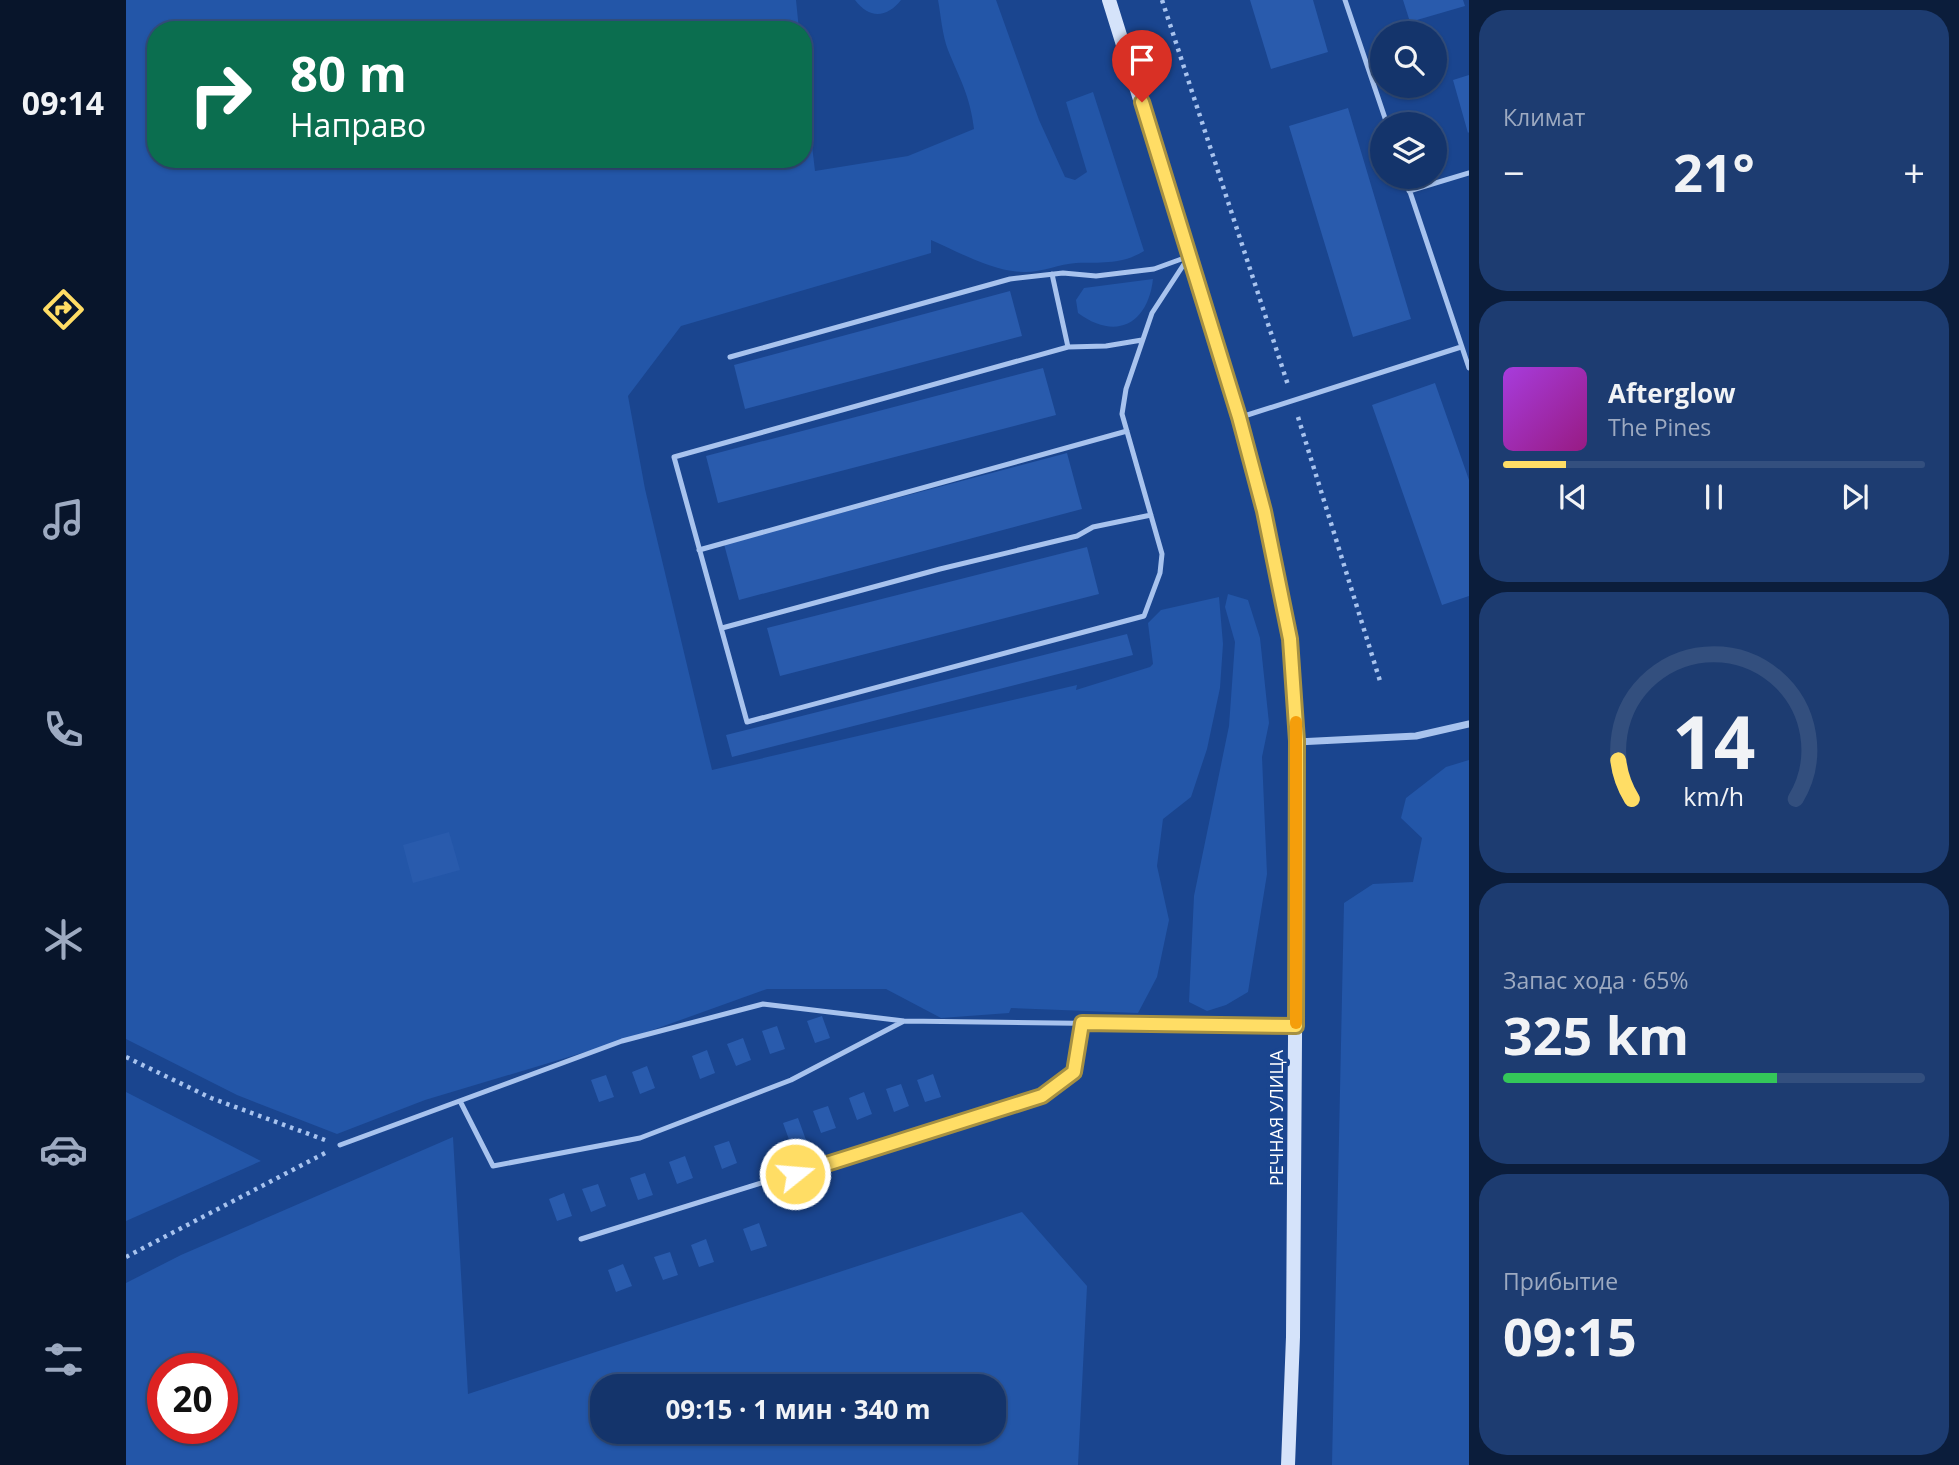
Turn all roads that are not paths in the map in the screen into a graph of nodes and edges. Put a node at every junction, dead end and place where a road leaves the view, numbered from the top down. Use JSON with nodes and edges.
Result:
{"nodes":[{"id":1,"x":1109,"y":0,"type":"edge"},
{"id":2,"x":1345,"y":0,"type":"edge"},
{"id":3,"x":1383,"y":112,"type":"edge"},
{"id":4,"x":1469,"y":173,"type":"edge"},
{"id":5,"x":1409,"y":191,"type":"joint"},
{"id":6,"x":1190,"y":256,"type":"junction"},
{"id":7,"x":1052,"y":274,"type":"junction"},
{"id":8,"x":1142,"y":340,"type":"junction"},
{"id":9,"x":1068,"y":347,"type":"junction"},
{"id":10,"x":1461,"y":347,"type":"junction"},
{"id":11,"x":730,"y":357,"type":"dead end"},
{"id":12,"x":1469,"y":368,"type":"edge"},
{"id":13,"x":1239,"y":417,"type":"junction"},
{"id":14,"x":1127,"y":431,"type":"junction"},
{"id":15,"x":1151,"y":515,"type":"junction"},
{"id":16,"x":699,"y":550,"type":"junction"},
{"id":17,"x":722,"y":628,"type":"junction"},
{"id":18,"x":1469,"y":724,"type":"edge"},
{"id":19,"x":1297,"y":741,"type":"junction"},
{"id":20,"x":904,"y":1021,"type":"junction"},
{"id":21,"x":1082,"y":1023,"type":"junction"},
{"id":22,"x":1296,"y":1026,"type":"junction"},
{"id":23,"x":460,"y":1101,"type":"junction"},
{"id":24,"x":340,"y":1145,"type":"road end"},
{"id":25,"x":581,"y":1239,"type":"dead end"},
{"id":26,"x":1288,"y":1465,"type":"edge"}],
"edges":[{"from":1,"to":6,"type":"street","name":"РЕЧНАЯ УЛИЦА"},
{"from":2,"to":3,"type":"lane"},
{"from":4,"to":5,"type":"lane"},
{"from":5,"to":10,"type":"lane"},
{"from":6,"to":7,"type":"lane"},
{"from":6,"to":8,"type":"lane"},
{"from":6,"to":13,"type":"street","name":"РЕЧНАЯ УЛИЦА"},
{"from":7,"to":9,"type":"lane"},
{"from":7,"to":11,"type":"lane"},
{"from":8,"to":9,"type":"lane"},
{"from":8,"to":14,"type":"lane"},
{"from":9,"to":16,"type":"lane"},
{"from":10,"to":12,"type":"lane"},
{"from":10,"to":13,"type":"lane"},
{"from":13,"to":19,"type":"street","name":"РЕЧНАЯ УЛИЦА"},
{"from":14,"to":15,"type":"lane"},
{"from":14,"to":16,"type":"lane"},
{"from":15,"to":17,"type":"lane"},
{"from":15,"to":17,"type":"lane"},
{"from":16,"to":17,"type":"lane"},
{"from":18,"to":19,"type":"street"},
{"from":19,"to":22,"type":"street","name":"РЕЧНАЯ УЛИЦА"},
{"from":20,"to":21,"type":"lane"},
{"from":20,"to":23,"type":"lane"},
{"from":20,"to":23,"type":"lane"},
{"from":21,"to":22,"type":"lane"},
{"from":21,"to":25,"type":"lane"},
{"from":22,"to":26,"type":"street","name":"РЕЧНАЯ УЛИЦА"},
{"from":23,"to":24,"type":"lane"}]}
